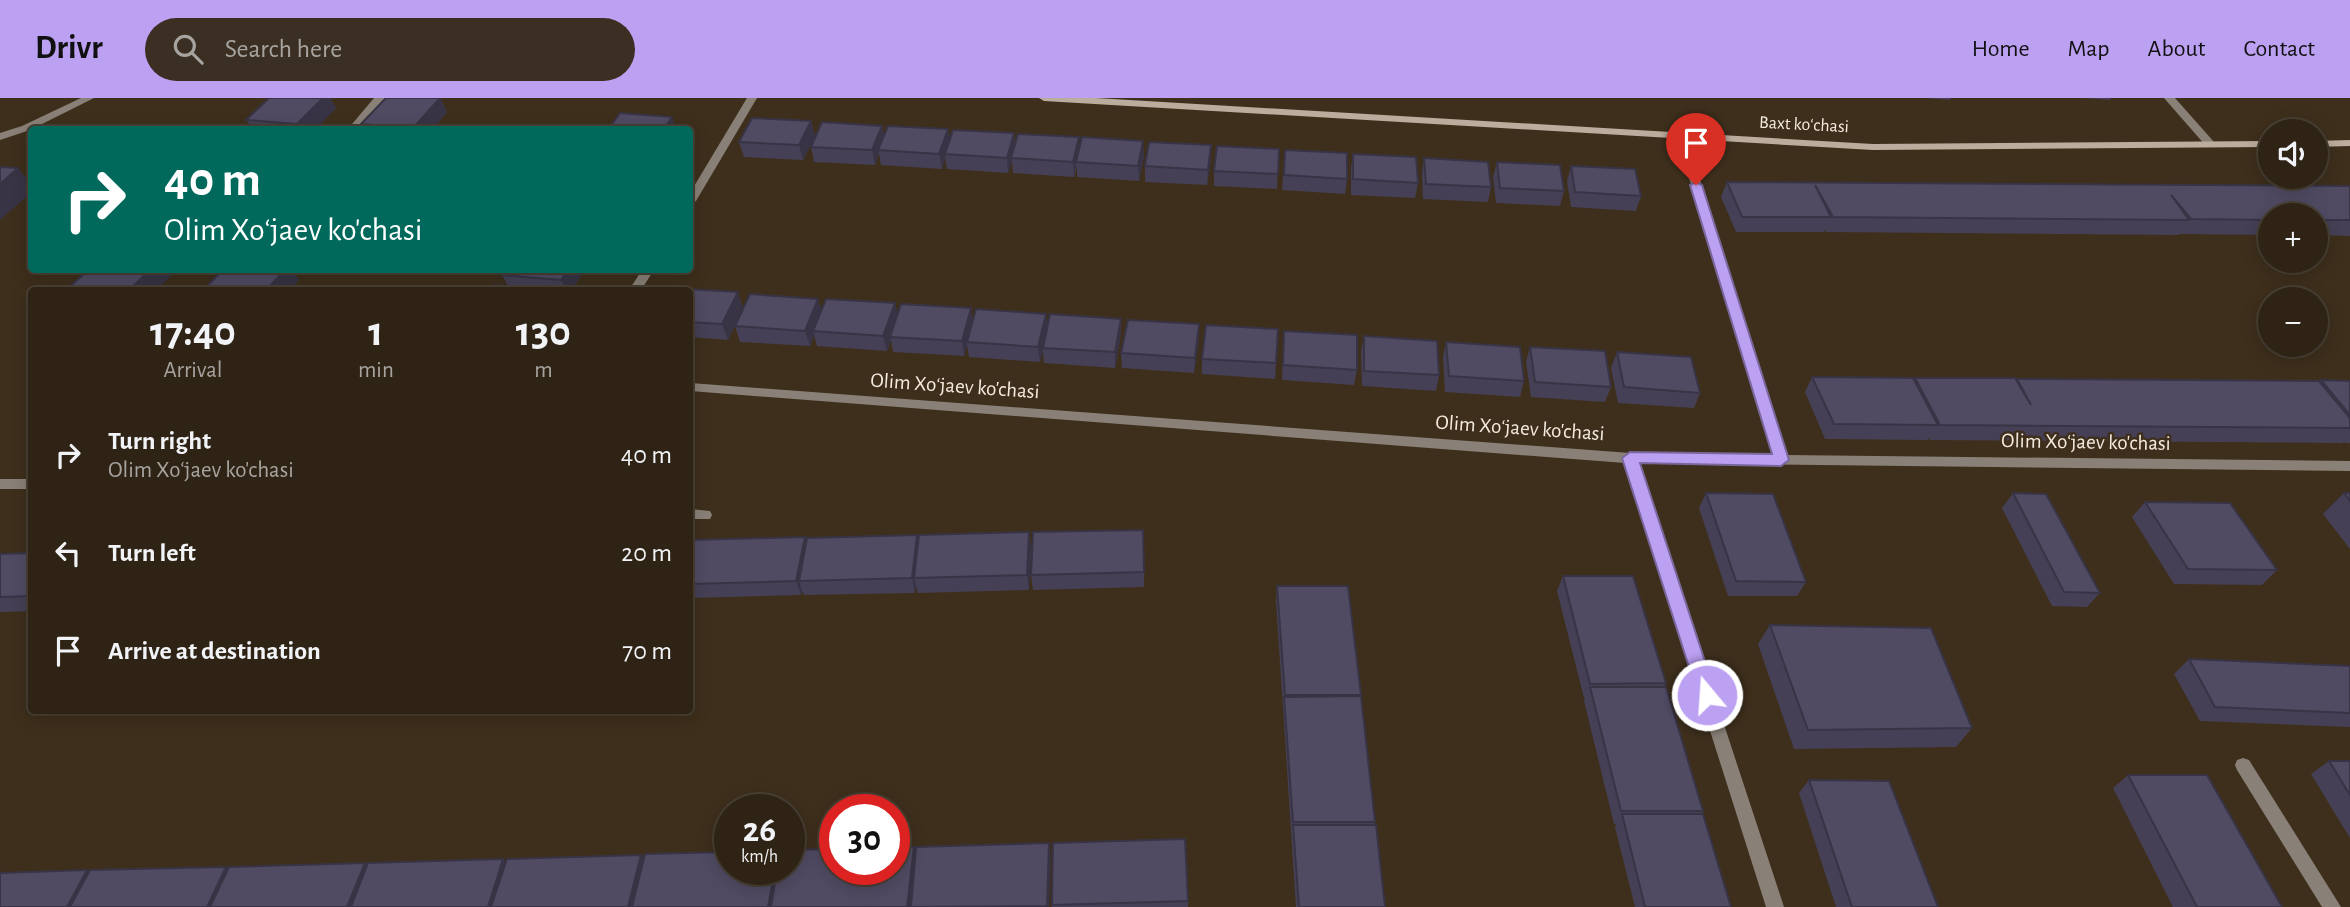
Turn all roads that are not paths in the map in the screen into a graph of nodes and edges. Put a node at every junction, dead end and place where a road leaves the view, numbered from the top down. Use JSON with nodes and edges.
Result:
{"nodes":[{"id":1,"x":89,"y":98,"type":"edge"},
{"id":2,"x":380,"y":98,"type":"edge"},
{"id":3,"x":752,"y":98,"type":"edge"},
{"id":4,"x":1044,"y":98,"type":"edge"},
{"id":5,"x":2169,"y":98,"type":"edge"},
{"id":6,"x":30,"y":126,"type":"edge"},
{"id":7,"x":356,"y":126,"type":"edge"},
{"id":8,"x":28,"y":127,"type":"edge"},
{"id":9,"x":1681,"y":135,"type":"junction"},
{"id":10,"x":0,"y":137,"type":"edge"},
{"id":11,"x":2350,"y":143,"type":"edge"},
{"id":12,"x":2210,"y":144,"type":"junction"},
{"id":13,"x":2258,"y":144,"type":"edge"},
{"id":14,"x":2328,"y":144,"type":"edge"},
{"id":15,"x":693,"y":196,"type":"edge"},
{"id":16,"x":693,"y":387,"type":"edge"},
{"id":17,"x":1630,"y":458,"type":"junction"},
{"id":18,"x":1781,"y":460,"type":"junction"},
{"id":19,"x":2350,"y":466,"type":"edge"},
{"id":20,"x":0,"y":484,"type":"edge"},
{"id":21,"x":28,"y":484,"type":"edge"},
{"id":22,"x":693,"y":514,"type":"edge"},
{"id":23,"x":705,"y":515,"type":"dead end"},
{"id":24,"x":2243,"y":765,"type":"dead end"},
{"id":25,"x":1775,"y":907,"type":"edge"},
{"id":26,"x":2332,"y":907,"type":"edge"}],
"edges":[{"from":1,"to":6,"type":"street"},
{"from":2,"to":7,"type":"street"},
{"from":3,"to":15,"type":"street"},
{"from":4,"to":9,"type":"main road","name":"Baxt koʻchasi"},
{"from":5,"to":12,"type":"street"},
{"from":8,"to":10,"type":"street"},
{"from":9,"to":12,"type":"main road","name":"Baxt koʻchasi"},
{"from":9,"to":18,"type":"street"},
{"from":11,"to":14,"type":"main road"},
{"from":12,"to":13,"type":"main road","name":"Baxt koʻchasi"},
{"from":16,"to":17,"type":"street","name":"Olim Xoʻjaev ko'chasi"},
{"from":17,"to":18,"type":"street","name":"Olim Xoʻjaev ko'chasi"},
{"from":17,"to":25,"type":"street"},
{"from":18,"to":19,"type":"street","name":"Olim Xoʻjaev ko'chasi"},
{"from":20,"to":21,"type":"street"},
{"from":22,"to":23,"type":"street"},
{"from":24,"to":26,"type":"street"}]}
